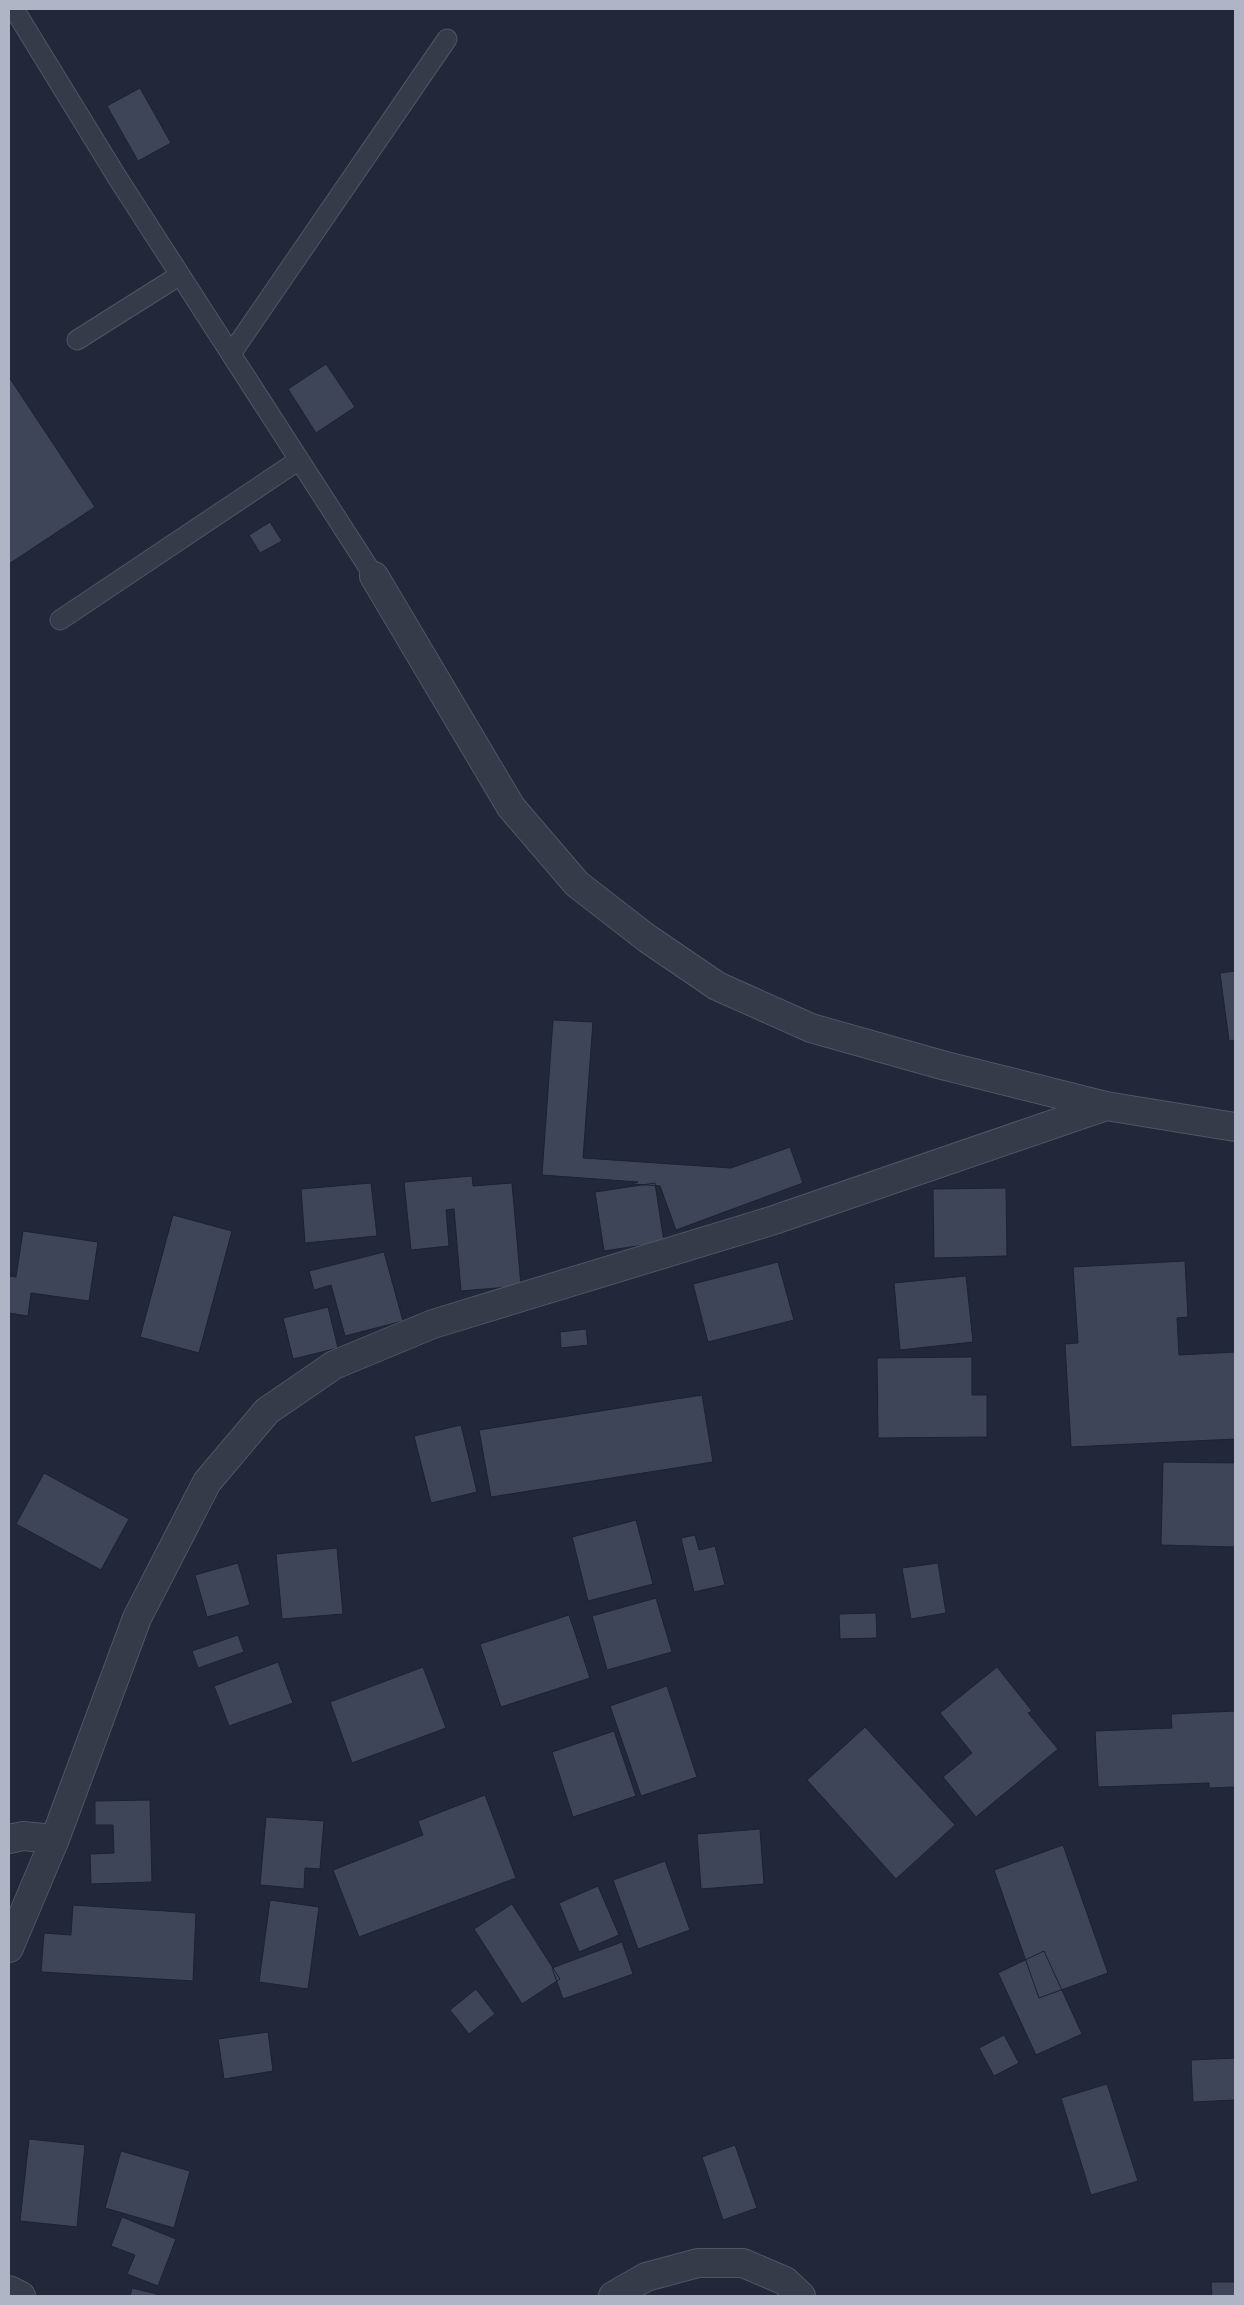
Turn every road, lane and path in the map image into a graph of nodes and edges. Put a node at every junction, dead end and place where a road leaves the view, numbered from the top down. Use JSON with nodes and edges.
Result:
{"nodes":[{"id":1,"x":14,"y":9,"type":"edge"},
{"id":2,"x":447,"y":39,"type":"dead end"},
{"id":3,"x":180,"y":274,"type":"junction"},
{"id":4,"x":77,"y":340,"type":"dead end"},
{"id":5,"x":231,"y":354,"type":"junction"},
{"id":6,"x":299,"y":460,"type":"junction"},
{"id":7,"x":374,"y":576,"type":"joint"},
{"id":8,"x":60,"y":620,"type":"dead end"},
{"id":9,"x":1106,"y":1106,"type":"junction"},
{"id":10,"x":1235,"y":1127,"type":"edge"},
{"id":11,"x":9,"y":1839,"type":"edge"},
{"id":12,"x":55,"y":1839,"type":"junction"},
{"id":13,"x":9,"y":1948,"type":"edge"},
{"id":14,"x":9,"y":2290,"type":"edge"},
{"id":15,"x":21,"y":2296,"type":"edge"},
{"id":16,"x":613,"y":2296,"type":"edge"},
{"id":17,"x":801,"y":2296,"type":"edge"}],
"edges":[{"from":1,"to":3,"type":"lane"},
{"from":2,"to":5,"type":"lane"},
{"from":3,"to":4,"type":"lane"},
{"from":3,"to":5,"type":"lane"},
{"from":5,"to":6,"type":"lane"},
{"from":6,"to":7,"type":"lane"},
{"from":6,"to":8,"type":"lane"},
{"from":7,"to":9,"type":"street"},
{"from":9,"to":10,"type":"street"},
{"from":9,"to":12,"type":"street"},
{"from":11,"to":12,"type":"street"},
{"from":12,"to":13,"type":"street"},
{"from":14,"to":15,"type":"street"},
{"from":16,"to":17,"type":"street"}]}
